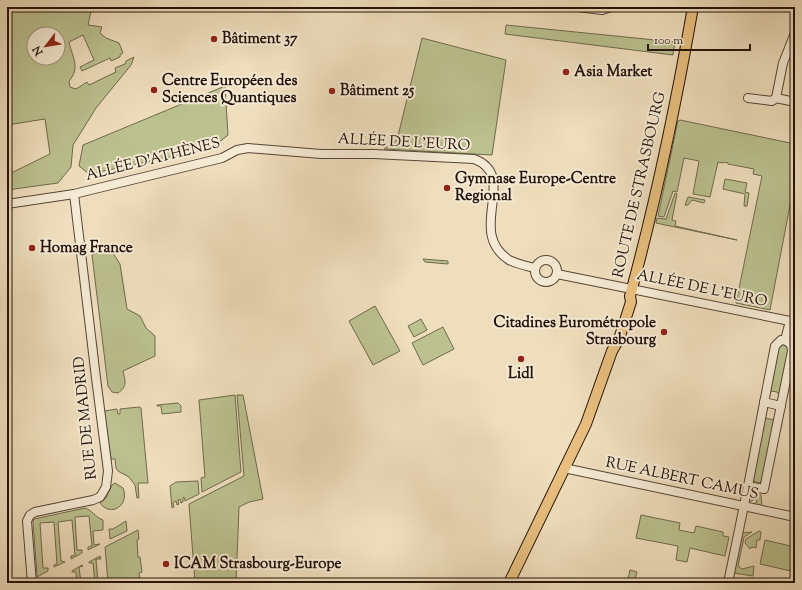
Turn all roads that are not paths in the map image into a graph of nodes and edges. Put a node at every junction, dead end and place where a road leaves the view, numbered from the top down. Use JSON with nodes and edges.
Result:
{"nodes":[{"id":1,"x":578,"y":7,"type":"edge"},
{"id":2,"x":611,"y":7,"type":"edge"},
{"id":3,"x":693,"y":7,"type":"edge"},
{"id":4,"x":795,"y":33,"type":"edge"},
{"id":5,"x":748,"y":98,"type":"dead end"},
{"id":6,"x":776,"y":98,"type":"junction"},
{"id":7,"x":795,"y":102,"type":"edge"},
{"id":8,"x":237,"y":150,"type":"joint"},
{"id":9,"x":74,"y":194,"type":"junction"},
{"id":10,"x":7,"y":204,"type":"edge"},
{"id":11,"x":535,"y":268,"type":"junction"},
{"id":12,"x":557,"y":274,"type":"junction"},
{"id":13,"x":631,"y":292,"type":"junction"},
{"id":14,"x":792,"y":322,"type":"edge"},
{"id":15,"x":785,"y":340,"type":"junction"},
{"id":16,"x":764,"y":402,"type":"junction"},
{"id":17,"x":781,"y":406,"type":"junction"},
{"id":18,"x":564,"y":468,"type":"junction"},
{"id":19,"x":748,"y":486,"type":"junction"},
{"id":20,"x":744,"y":506,"type":"junction"},
{"id":21,"x":795,"y":518,"type":"edge"},
{"id":22,"x":32,"y":583,"type":"edge"},
{"id":23,"x":509,"y":583,"type":"edge"},
{"id":24,"x":728,"y":583,"type":"edge"}],
"edges":[{"from":1,"to":2,"type":"street"},
{"from":3,"to":13,"type":"main road","name":"ROUTE DE STRASBOURG"},
{"from":4,"to":6,"type":"street"},
{"from":5,"to":6,"type":"street"},
{"from":6,"to":7,"type":"street"},
{"from":8,"to":9,"type":"street","name":"ALLÉE D'ATHÈNES"},
{"from":8,"to":11,"type":"street","name":"ALLÉE DE L'EURO"},
{"from":9,"to":10,"type":"street","name":"ALLÉE D'ATHÈNES"},
{"from":9,"to":22,"type":"street","name":"RUE DE MADRID"},
{"from":11,"to":12,"type":"street"},
{"from":11,"to":12,"type":"street"},
{"from":12,"to":13,"type":"street","name":"ALLÉE DE L'EURO"},
{"from":13,"to":14,"type":"street","name":"ALLÉE DE L'EURO"},
{"from":13,"to":18,"type":"main road","name":"ROUTE DE STRASBOURG"},
{"from":14,"to":15,"type":"street"},
{"from":15,"to":16,"type":"street"},
{"from":15,"to":17,"type":"street"},
{"from":16,"to":17,"type":"street"},
{"from":16,"to":19,"type":"street"},
{"from":17,"to":19,"type":"street"},
{"from":18,"to":20,"type":"street","name":"RUE ALBERT CAMUS"},
{"from":18,"to":23,"type":"main road","name":"ROUTE DE STRASBOURG"},
{"from":19,"to":20,"type":"street"},
{"from":20,"to":21,"type":"street","name":"RUE ALBERT CAMUS"},
{"from":20,"to":24,"type":"street"}]}
